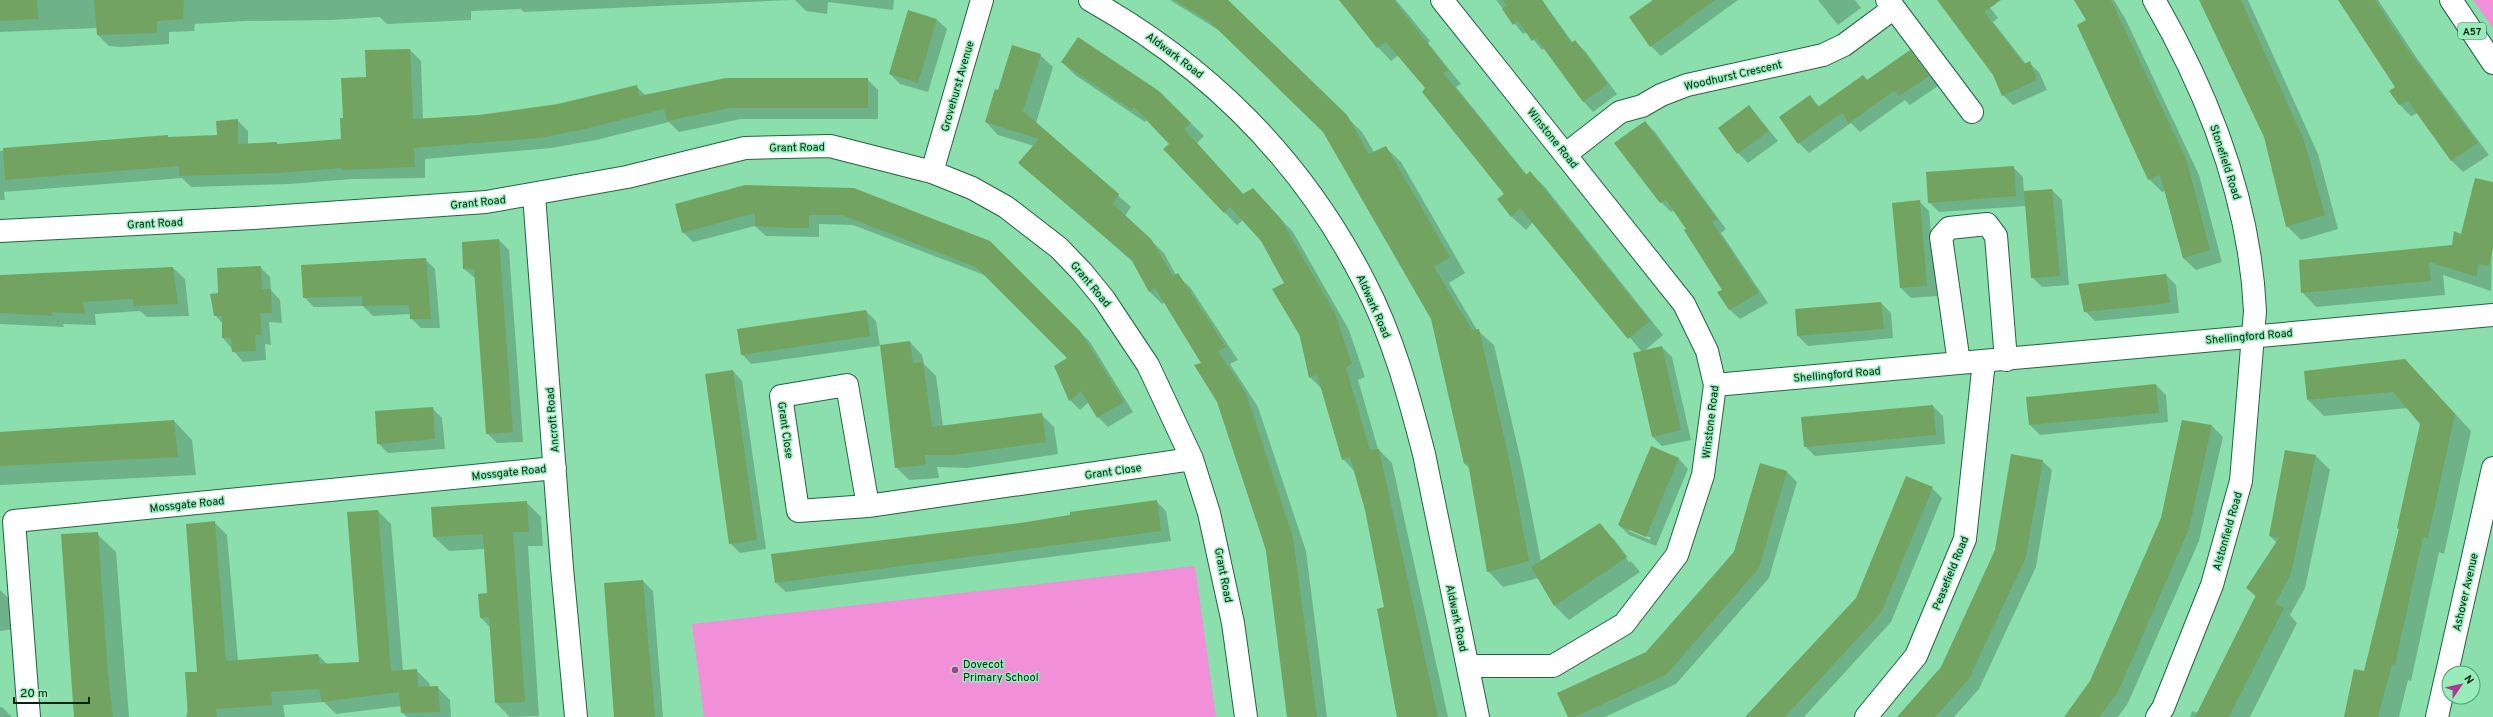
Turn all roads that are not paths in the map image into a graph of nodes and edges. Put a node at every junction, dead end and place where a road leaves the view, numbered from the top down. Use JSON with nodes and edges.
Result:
{"nodes":[{"id":1,"x":982,"y":0,"type":"edge"},
{"id":2,"x":1090,"y":0,"type":"edge"},
{"id":3,"x":1442,"y":0,"type":"edge"},
{"id":4,"x":2154,"y":0,"type":"edge"},
{"id":5,"x":2451,"y":0,"type":"edge"},
{"id":6,"x":1891,"y":4,"type":"edge"},
{"id":7,"x":2493,"y":62,"type":"edge"},
{"id":8,"x":1972,"y":112,"type":"dead end"},
{"id":9,"x":1566,"y":154,"type":"junction"},
{"id":10,"x":932,"y":172,"type":"junction"},
{"id":11,"x":534,"y":195,"type":"junction"},
{"id":12,"x":0,"y":231,"type":"edge"},
{"id":13,"x":2493,"y":315,"type":"edge"},
{"id":14,"x":2255,"y":335,"type":"junction"},
{"id":15,"x":2006,"y":360,"type":"junction"},
{"id":16,"x":1984,"y":361,"type":"junction"},
{"id":17,"x":1959,"y":363,"type":"junction"},
{"id":18,"x":1715,"y":385,"type":"junction"},
{"id":19,"x":1192,"y":459,"type":"junction"},
{"id":20,"x":555,"y":468,"type":"junction"},
{"id":21,"x":2493,"y":468,"type":"edge"},
{"id":22,"x":868,"y":506,"type":"junction"},
{"id":23,"x":1468,"y":666,"type":"junction"},
{"id":24,"x":29,"y":717,"type":"edge"},
{"id":25,"x":573,"y":717,"type":"edge"},
{"id":26,"x":1246,"y":717,"type":"edge"},
{"id":27,"x":1478,"y":717,"type":"edge"},
{"id":28,"x":1866,"y":717,"type":"edge"},
{"id":29,"x":2157,"y":717,"type":"edge"},
{"id":30,"x":2437,"y":717,"type":"edge"}],
"edges":[{"from":1,"to":10,"type":"main road","name":"Grovehurst Avenue"},
{"from":2,"to":23,"type":"main road","name":"Aldwark Road"},
{"from":3,"to":9,"type":"main road","name":"Winstone Road"},
{"from":4,"to":14,"type":"main road","name":"Stonefield Road"},
{"from":5,"to":7,"type":"main road","number":"A57"},
{"from":6,"to":8,"type":"main road"},
{"from":6,"to":9,"type":"main road","name":"Woodhurst Crescent"},
{"from":9,"to":18,"type":"main road","name":"Winstone Road"},
{"from":10,"to":11,"type":"main road","name":"Grant Road"},
{"from":10,"to":19,"type":"main road","name":"Grant Road"},
{"from":11,"to":12,"type":"main road","name":"Grant Road"},
{"from":11,"to":20,"type":"main road","name":"Ancroft Road"},
{"from":13,"to":14,"type":"main road","name":"Shellingford Road"},
{"from":14,"to":15,"type":"main road","name":"Shellingford Road"},
{"from":14,"to":29,"type":"main road","name":"Alstonfield Road"},
{"from":15,"to":16,"type":"main road","name":"Shellingford Road"},
{"from":15,"to":17,"type":"main road"},
{"from":16,"to":17,"type":"main road","name":"Shellingford Road"},
{"from":16,"to":28,"type":"main road","name":"Peasefield Road"},
{"from":17,"to":18,"type":"main road","name":"Shellingford Road"},
{"from":18,"to":23,"type":"main road","name":"Winstone Road"},
{"from":19,"to":22,"type":"main road","name":"Grant Close"},
{"from":19,"to":26,"type":"main road","name":"Grant Road"},
{"from":20,"to":24,"type":"main road","name":"Mossgate Road"},
{"from":20,"to":25,"type":"main road","name":"Ancroft Road"},
{"from":21,"to":30,"type":"main road","name":"Ashover Avenue"},
{"from":22,"to":22,"type":"main road","name":"Grant Close"},
{"from":23,"to":27,"type":"main road","name":"Aldwark Road"}]}
